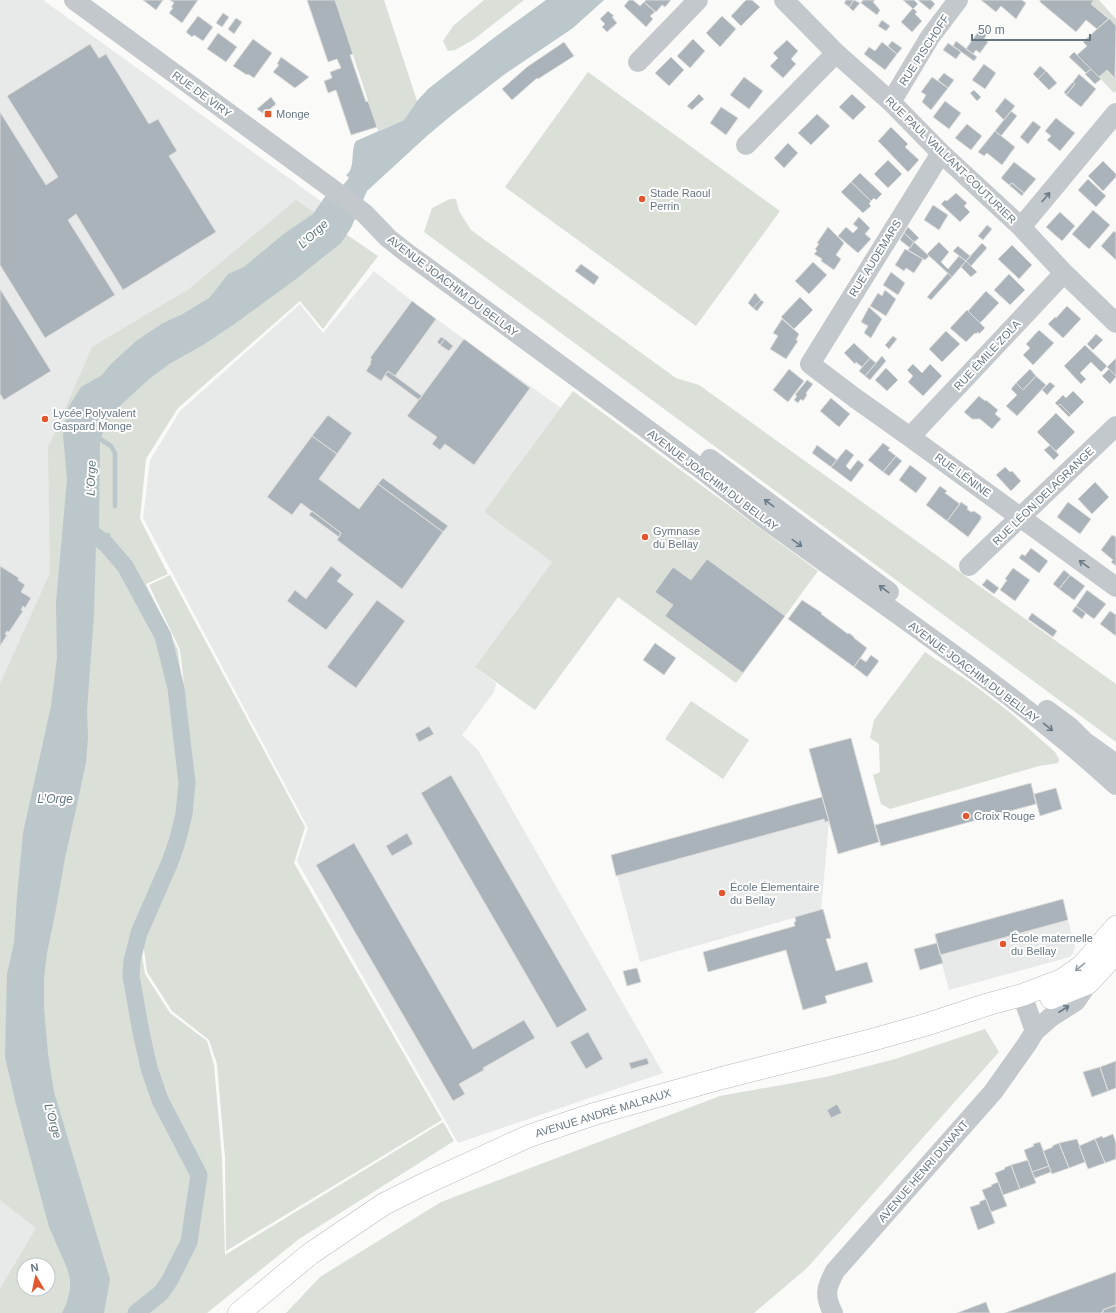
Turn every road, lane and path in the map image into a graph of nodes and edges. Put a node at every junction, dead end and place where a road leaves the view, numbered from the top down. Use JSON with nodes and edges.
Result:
{"nodes":[{"id":1,"x":74,"y":0,"type":"edge"},
{"id":2,"x":698,"y":0,"type":"edge"},
{"id":3,"x":784,"y":0,"type":"edge"},
{"id":4,"x":958,"y":0,"type":"edge"},
{"id":5,"x":836,"y":53,"type":"junction"},
{"id":6,"x":638,"y":62,"type":"dead end"},
{"id":7,"x":891,"y":102,"type":"junction"},
{"id":8,"x":1116,"y":114,"type":"edge"},
{"id":9,"x":746,"y":145,"type":"dead end"},
{"id":10,"x":941,"y":153,"type":"junction"},
{"id":11,"x":365,"y":214,"type":"junction"},
{"id":12,"x":1021,"y":227,"type":"junction"},
{"id":13,"x":1064,"y":273,"type":"junction"},
{"id":14,"x":1116,"y":323,"type":"edge"},
{"id":15,"x":810,"y":364,"type":"joint"},
{"id":16,"x":1116,"y":426,"type":"edge"},
{"id":17,"x":910,"y":437,"type":"junction"},
{"id":18,"x":1020,"y":517,"type":"junction"},
{"id":19,"x":969,"y":566,"type":"dead end"},
{"id":20,"x":1116,"y":587,"type":"edge"},
{"id":21,"x":1116,"y":764,"type":"edge"},
{"id":22,"x":1116,"y":785,"type":"edge"},
{"id":23,"x":1116,"y":928,"type":"edge"},
{"id":24,"x":1116,"y":954,"type":"edge"},
{"id":25,"x":1088,"y":983,"type":"junction"},
{"id":26,"x":1024,"y":1001,"type":"junction"},
{"id":27,"x":1035,"y":1031,"type":"junction"},
{"id":28,"x":239,"y":1313,"type":"edge"},
{"id":29,"x":833,"y":1313,"type":"edge"}],
"edges":[{"from":1,"to":11,"type":"street","name":"RUE DE VIRY"},
{"from":2,"to":6,"type":"street"},
{"from":3,"to":5,"type":"street","name":"RUE PAUL VAILLANT-COUTURIER"},
{"from":4,"to":7,"type":"street","name":"RUE PISCHOFF"},
{"from":5,"to":7,"type":"street","name":"RUE PAUL VAILLANT-COUTURIER"},
{"from":5,"to":9,"type":"street"},
{"from":7,"to":10,"type":"street","name":"RUE PAUL VAILLANT-COUTURIER"},
{"from":12,"to":8,"type":"street","one_way":true},
{"from":10,"to":12,"type":"street","name":"RUE PAUL VAILLANT-COUTURIER"},
{"from":10,"to":15,"type":"street","name":"RUE AUDEMARS"},
{"from":21,"to":11,"type":"street","name":"AVENUE JOACHIM DU BELLAY","one_way":true},
{"from":11,"to":22,"type":"street","name":"AVENUE JOACHIM DU BELLAY","one_way":true},
{"from":12,"to":13,"type":"street","name":"RUE PAUL VAILLANT-COUTURIER"},
{"from":13,"to":14,"type":"street","name":"RUE PAUL VAILLANT-COUTURIER"},
{"from":13,"to":17,"type":"street","name":"RUE ÉMILE ZOLA"},
{"from":15,"to":17,"type":"street","name":"RUE LÉNINE"},
{"from":16,"to":18,"type":"street","name":"RUE LÉON DELAGRANGE"},
{"from":17,"to":18,"type":"street","name":"RUE LÉNINE"},
{"from":18,"to":19,"type":"street","name":"RUE LÉON DELAGRANGE"},
{"from":20,"to":18,"type":"street","name":"RUE LÉNINE","one_way":true},
{"from":23,"to":26,"type":"main road","one_way":true},
{"from":24,"to":25,"type":"main road","name":"AVENUE HENRI DUNANT"},
{"from":25,"to":26,"type":"main road","name":"AVENUE HENRI DUNANT"},
{"from":27,"to":25,"type":"street","name":"AVENUE HENRI DUNANT","one_way":true},
{"from":26,"to":27,"type":"street"},
{"from":26,"to":28,"type":"main road","name":"AVENUE ANDRÉ MALRAUX"},
{"from":27,"to":29,"type":"street","name":"AVENUE HENRI DUNANT"}]}
